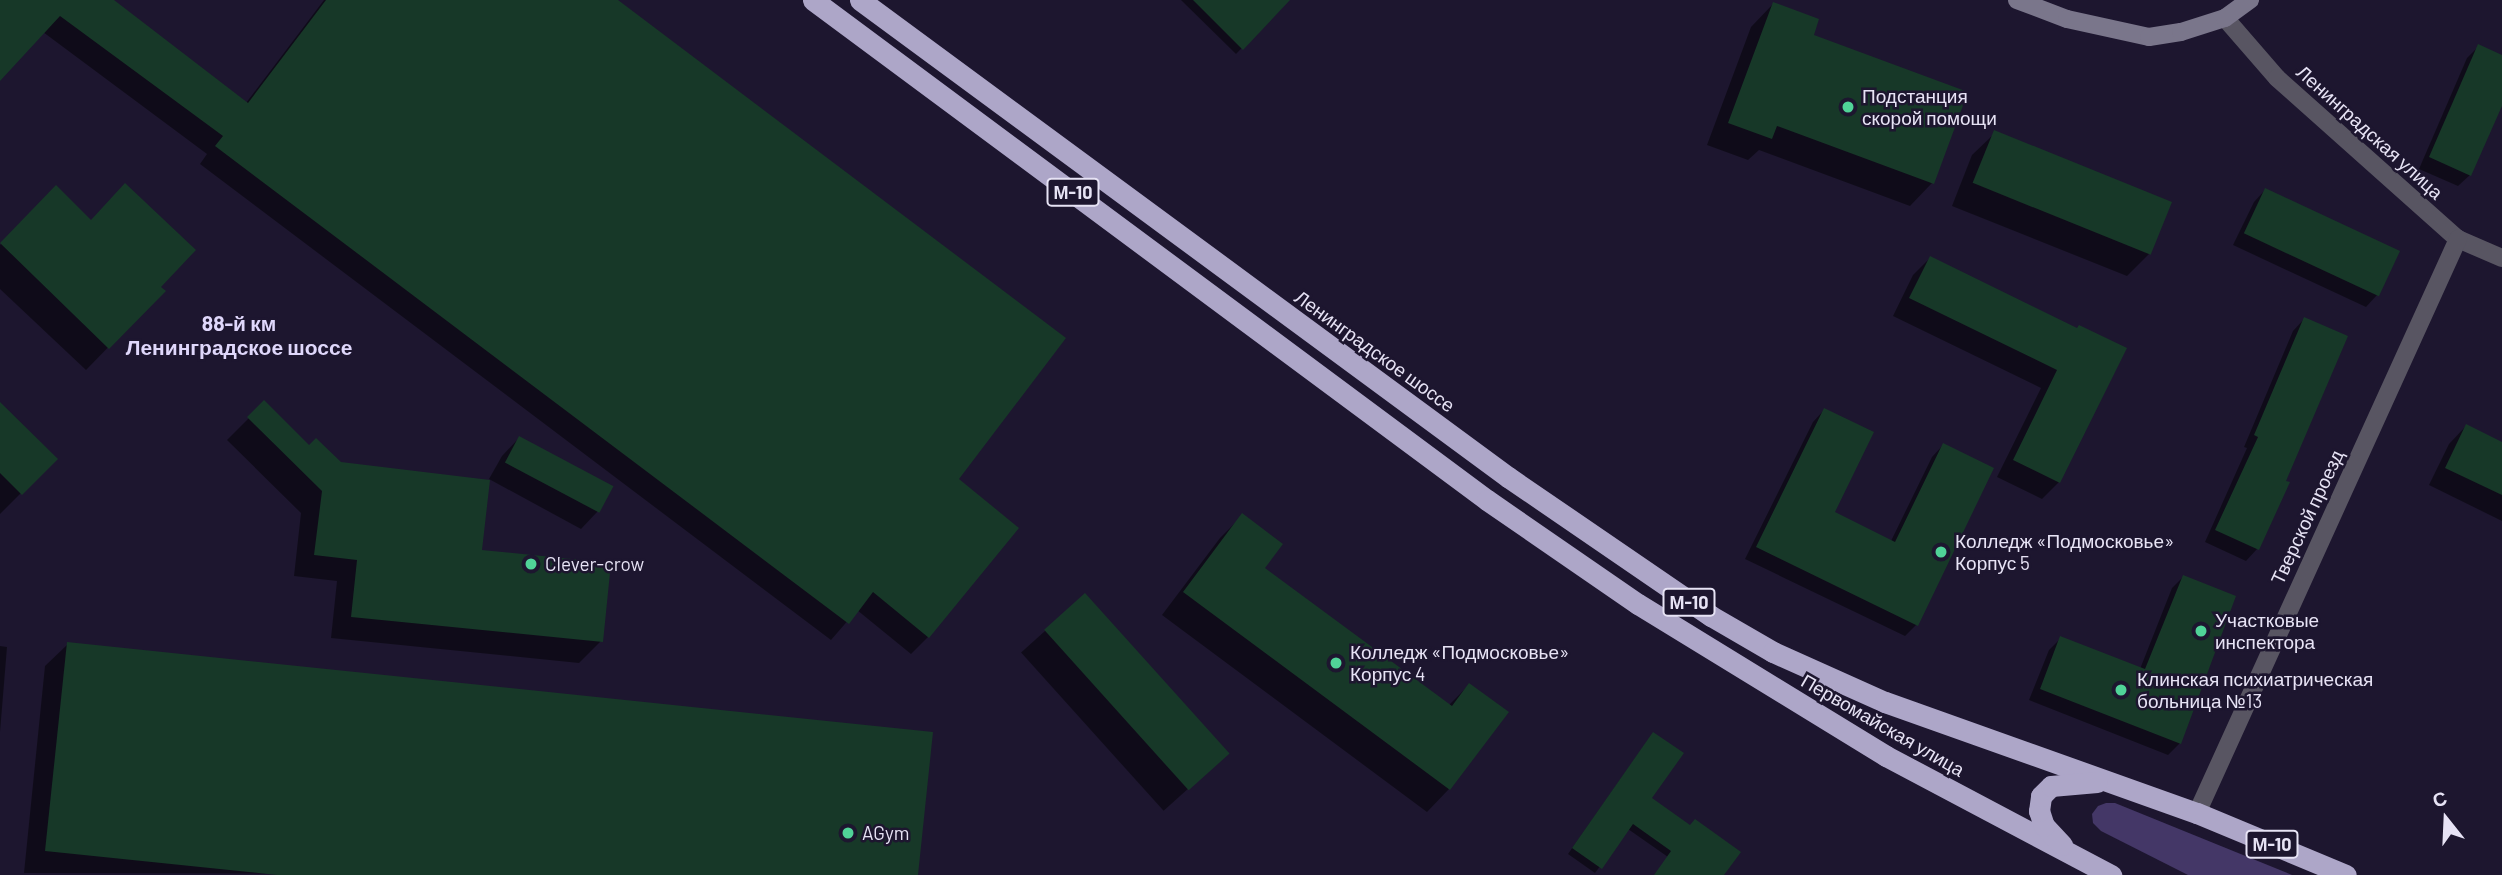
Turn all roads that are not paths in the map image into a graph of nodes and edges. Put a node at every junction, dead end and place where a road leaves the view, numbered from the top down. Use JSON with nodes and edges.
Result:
{"nodes":[{"id":1,"x":813,"y":0,"type":"edge"},
{"id":2,"x":860,"y":0,"type":"edge"},
{"id":3,"x":2017,"y":0,"type":"edge"},
{"id":4,"x":2250,"y":0,"type":"edge"},
{"id":5,"x":2225,"y":18,"type":"junction"},
{"id":6,"x":2458,"y":239,"type":"junction"},
{"id":7,"x":2502,"y":258,"type":"edge"},
{"id":8,"x":1885,"y":702,"type":"joint"},
{"id":9,"x":2110,"y":782,"type":"junction"},
{"id":10,"x":2197,"y":813,"type":"junction"},
{"id":11,"x":2074,"y":858,"type":"junction"},
{"id":12,"x":2111,"y":875,"type":"edge"},
{"id":13,"x":2346,"y":875,"type":"edge"}],
"edges":[{"from":1,"to":11,"type":"highway","name":"Первомайская улица","number":"М-10"},
{"from":2,"to":8,"type":"highway","name":"Ленинградское шоссе","number":"М-10"},
{"from":3,"to":5,"type":"street"},
{"from":4,"to":5,"type":"street"},
{"from":5,"to":6,"type":"street","name":"Ленинградская улица"},
{"from":6,"to":7,"type":"street","name":"Ленинградская улица"},
{"from":6,"to":10,"type":"street","name":"Тверской проезд"},
{"from":8,"to":9,"type":"highway","name":"Первомайская улица","number":"М-10"},
{"from":9,"to":10,"type":"highway","name":"Первомайская улица","number":"М-10"},
{"from":9,"to":11,"type":"highway"},
{"from":10,"to":13,"type":"highway","name":"Первомайская улица","number":"М-10"},
{"from":11,"to":12,"type":"highway","name":"Первомайская улица","number":"М-10"}]}
